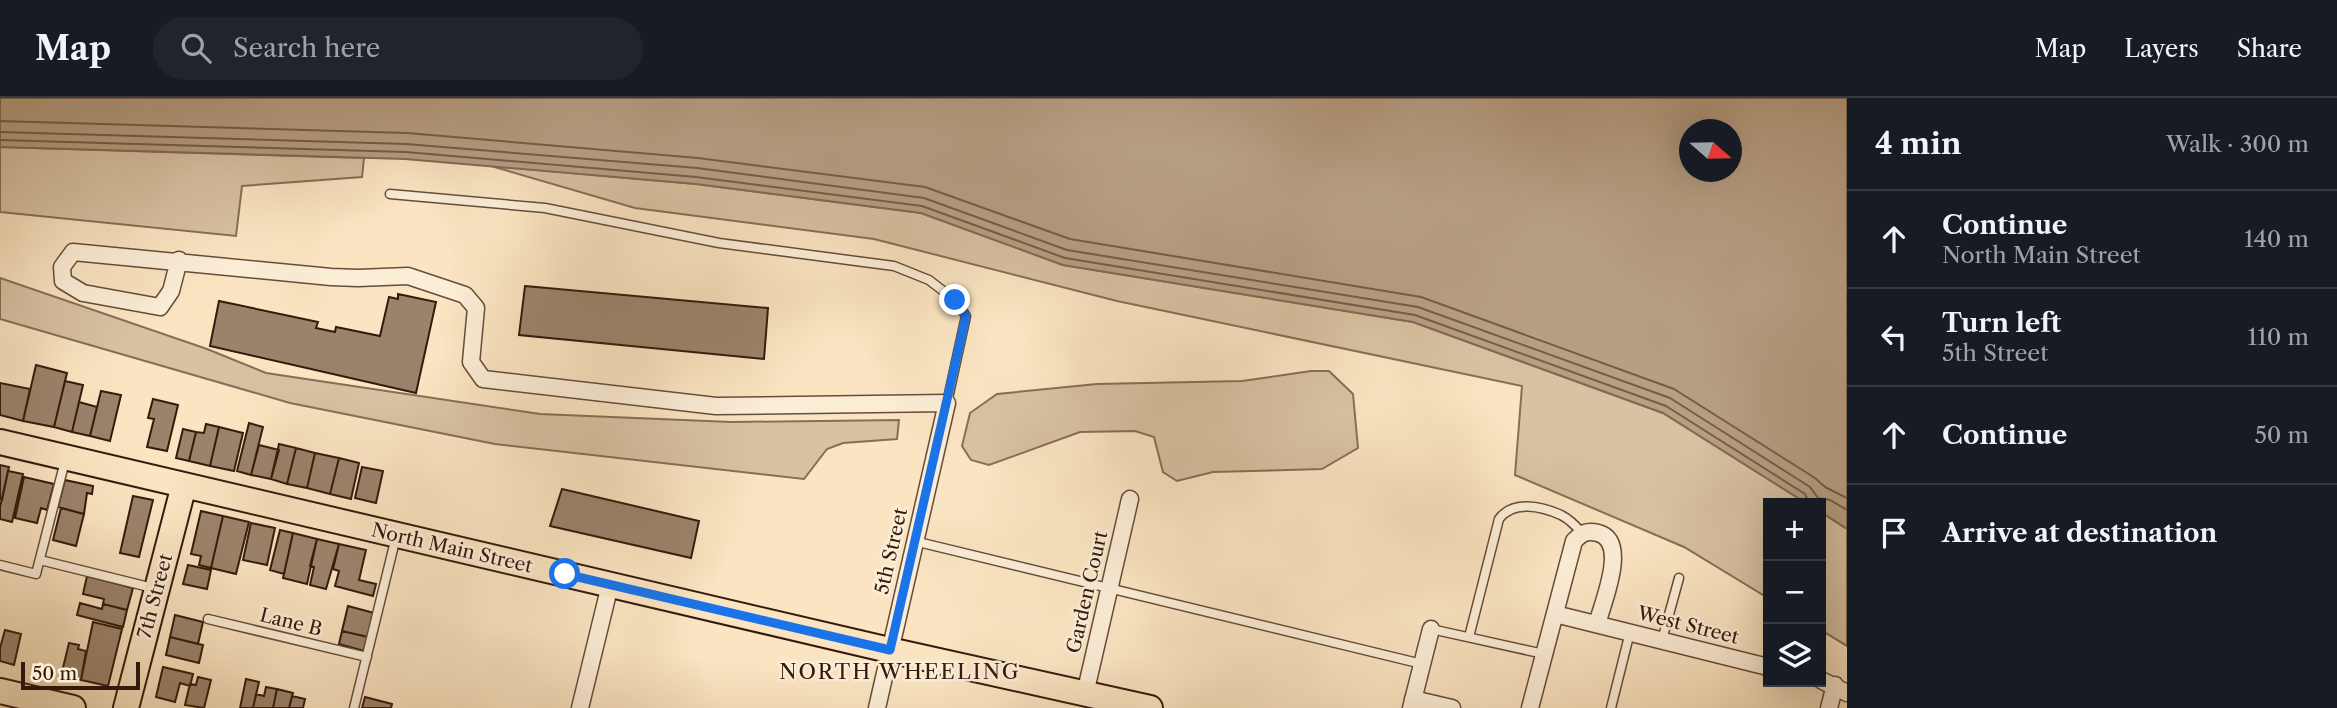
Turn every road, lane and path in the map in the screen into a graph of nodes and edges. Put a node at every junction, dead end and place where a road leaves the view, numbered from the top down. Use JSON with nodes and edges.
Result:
{"nodes":[{"id":1,"x":390,"y":194,"type":"dead end"},
{"id":2,"x":179,"y":260,"type":"junction"},
{"id":3,"x":947,"y":403,"type":"junction"},
{"id":4,"x":0,"y":442,"type":"edge"},
{"id":5,"x":66,"y":458,"type":"junction"},
{"id":6,"x":184,"y":485,"type":"junction"},
{"id":7,"x":1130,"y":499,"type":"dead end"},
{"id":8,"x":1582,"y":533,"type":"junction"},
{"id":9,"x":396,"y":534,"type":"junction"},
{"id":10,"x":914,"y":541,"type":"junction"},
{"id":11,"x":40,"y":560,"type":"junction"},
{"id":12,"x":0,"y":565,"type":"edge"},
{"id":13,"x":1679,"y":578,"type":"dead end"},
{"id":14,"x":610,"y":585,"type":"junction"},
{"id":15,"x":157,"y":589,"type":"junction"},
{"id":16,"x":1110,"y":590,"type":"junction"},
{"id":17,"x":1555,"y":614,"type":"junction"},
{"id":18,"x":208,"y":619,"type":"dead end"},
{"id":19,"x":1597,"y":624,"type":"junction"},
{"id":20,"x":1431,"y":629,"type":"joint"},
{"id":21,"x":1630,"y":632,"type":"junction"},
{"id":22,"x":1469,"y":637,"type":"junction"},
{"id":23,"x":1662,"y":640,"type":"junction"},
{"id":24,"x":890,"y":650,"type":"junction"},
{"id":25,"x":1545,"y":654,"type":"junction"},
{"id":26,"x":367,"y":657,"type":"junction"},
{"id":27,"x":1422,"y":664,"type":"junction"},
{"id":28,"x":1763,"y":666,"type":"edge"},
{"id":29,"x":1834,"y":686,"type":"edge"},
{"id":30,"x":0,"y":691,"type":"edge"},
{"id":31,"x":1085,"y":694,"type":"junction"},
{"id":32,"x":1114,"y":704,"type":"edge"},
{"id":33,"x":1412,"y":704,"type":"edge"},
{"id":34,"x":583,"y":707,"type":"edge"},
{"id":35,"x":73,"y":708,"type":"edge"},
{"id":36,"x":126,"y":708,"type":"edge"},
{"id":37,"x":354,"y":708,"type":"edge"},
{"id":38,"x":877,"y":708,"type":"edge"},
{"id":39,"x":1150,"y":708,"type":"edge"},
{"id":40,"x":1451,"y":708,"type":"edge"},
{"id":41,"x":1530,"y":708,"type":"edge"},
{"id":42,"x":1611,"y":708,"type":"edge"},
{"id":43,"x":1829,"y":708,"type":"edge"}],
"edges":[{"from":1,"to":3,"type":"lane"},
{"from":2,"to":2,"type":"street"},
{"from":2,"to":3,"type":"street"},
{"from":3,"to":10,"type":"street","name":"5th Street"},
{"from":4,"to":5,"type":"main road","name":"North Main Street"},
{"from":5,"to":6,"type":"main road","name":"North Main Street"},
{"from":5,"to":11,"type":"lane"},
{"from":6,"to":9,"type":"main road","name":"North Main Street"},
{"from":6,"to":15,"type":"main road","name":"7th Street"},
{"from":7,"to":16,"type":"street","name":"Garden Court"},
{"from":8,"to":17,"type":"street"},
{"from":8,"to":19,"type":"street"},
{"from":8,"to":22,"type":"lane"},
{"from":9,"to":14,"type":"main road","name":"North Main Street"},
{"from":9,"to":26,"type":"lane"},
{"from":10,"to":16,"type":"lane"},
{"from":10,"to":24,"type":"street","name":"5th Street"},
{"from":11,"to":12,"type":"lane"},
{"from":11,"to":15,"type":"lane"},
{"from":13,"to":23,"type":"lane"},
{"from":14,"to":24,"type":"main road","name":"North Main Street"},
{"from":14,"to":34,"type":"street"},
{"from":15,"to":36,"type":"main road","name":"7th Street"},
{"from":16,"to":27,"type":"lane"},
{"from":16,"to":31,"type":"street","name":"Garden Court"},
{"from":17,"to":19,"type":"street","name":"West Street"},
{"from":17,"to":25,"type":"street"},
{"from":18,"to":26,"type":"lane","name":"Lane B"},
{"from":19,"to":21,"type":"street","name":"West Street"},
{"from":20,"to":22,"type":"lane"},
{"from":20,"to":27,"type":"street"},
{"from":21,"to":23,"type":"street","name":"West Street"},
{"from":21,"to":42,"type":"lane"},
{"from":22,"to":25,"type":"lane"},
{"from":23,"to":28,"type":"street","name":"West Street"},
{"from":24,"to":31,"type":"main road","name":"North Main Street"},
{"from":24,"to":38,"type":"street","name":"5th Street"},
{"from":25,"to":41,"type":"street"},
{"from":26,"to":37,"type":"lane"},
{"from":27,"to":33,"type":"street"},
{"from":29,"to":43,"type":"street"},
{"from":30,"to":35,"type":"main road"},
{"from":31,"to":32,"type":"main road","name":"North Main Street"},
{"from":32,"to":39,"type":"main road","name":"North Main Street"},
{"from":33,"to":40,"type":"street"}]}
